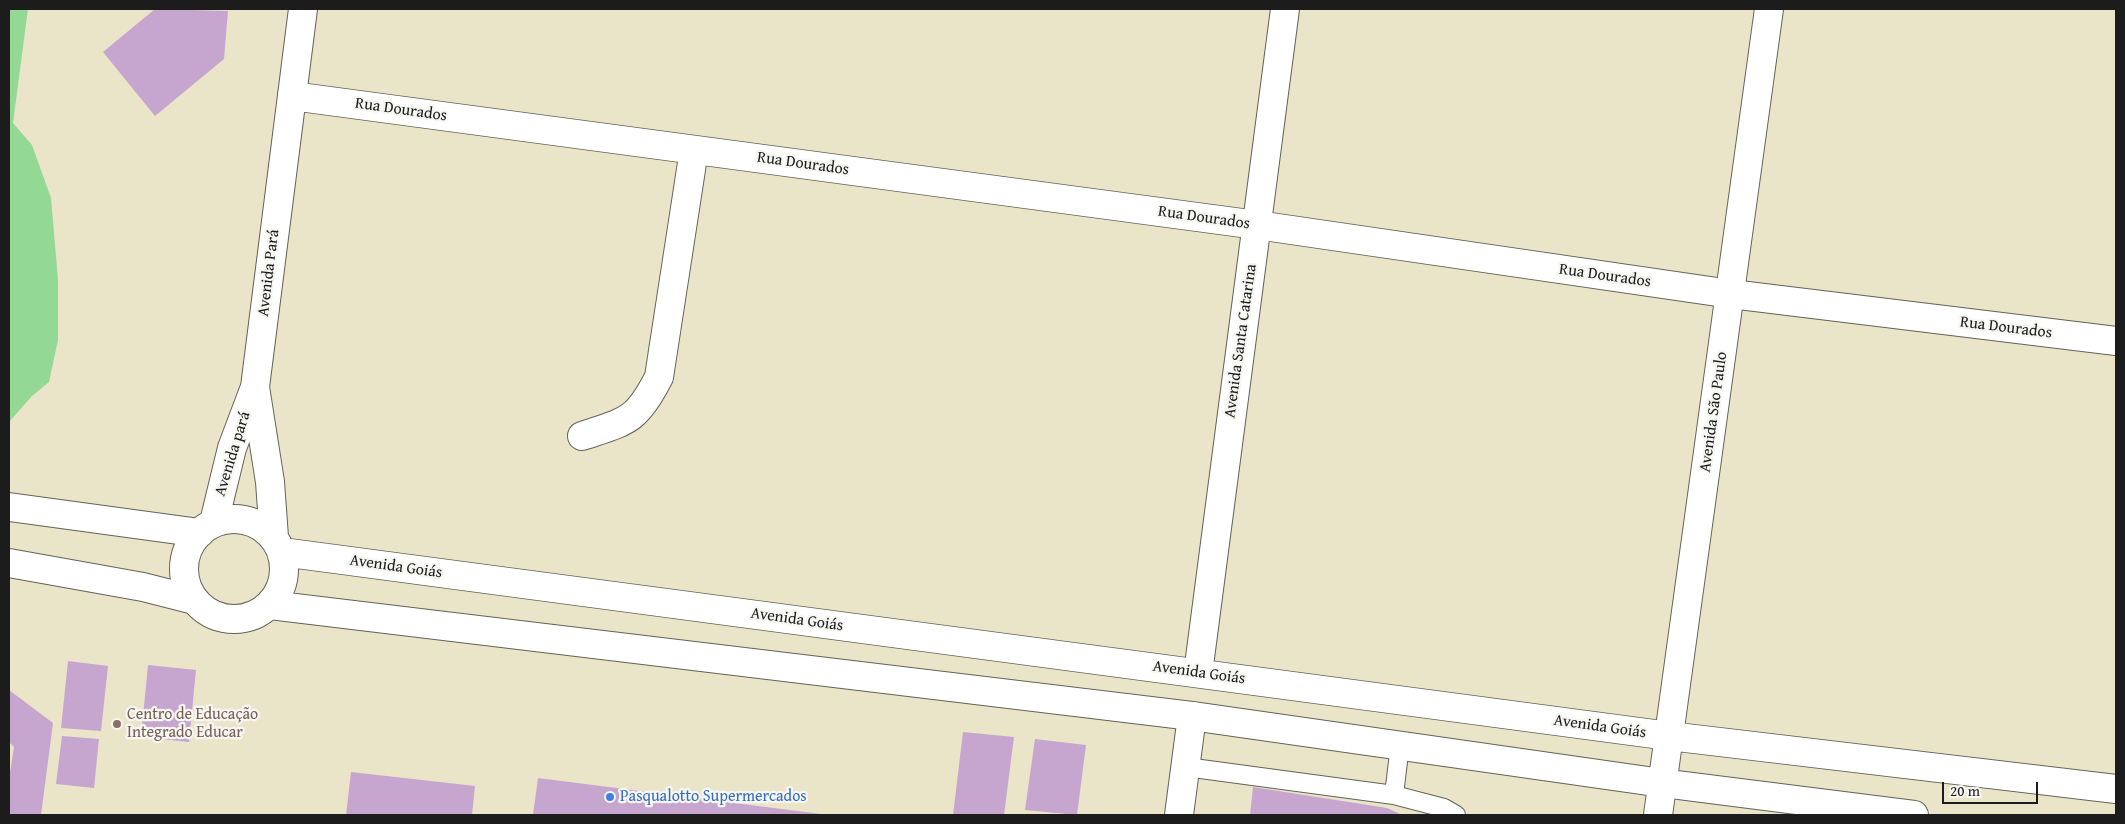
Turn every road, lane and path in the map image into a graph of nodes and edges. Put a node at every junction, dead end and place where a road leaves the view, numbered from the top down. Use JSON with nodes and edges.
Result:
{"nodes":[{"id":1,"x":303,"y":9,"type":"edge"},
{"id":2,"x":1285,"y":9,"type":"edge"},
{"id":3,"x":1769,"y":9,"type":"edge"},
{"id":4,"x":292,"y":96,"type":"junction"},
{"id":5,"x":694,"y":150,"type":"junction"},
{"id":6,"x":1257,"y":225,"type":"junction"},
{"id":7,"x":1731,"y":294,"type":"junction"},
{"id":8,"x":2116,"y":341,"type":"edge"},
{"id":9,"x":255,"y":387,"type":"junction"},
{"id":10,"x":582,"y":436,"type":"dead end"},
{"id":11,"x":9,"y":507,"type":"edge"},
{"id":12,"x":207,"y":527,"type":"junction"},
{"id":13,"x":278,"y":544,"type":"junction"},
{"id":14,"x":9,"y":563,"type":"edge"},
{"id":15,"x":194,"y":600,"type":"junction"},
{"id":16,"x":270,"y":605,"type":"junction"},
{"id":17,"x":1198,"y":673,"type":"junction"},
{"id":18,"x":1192,"y":716,"type":"junction"},
{"id":19,"x":1669,"y":736,"type":"junction"},
{"id":20,"x":1400,"y":745,"type":"junction"},
{"id":21,"x":1186,"y":767,"type":"junction"},
{"id":22,"x":1662,"y":783,"type":"junction"},
{"id":23,"x":2116,"y":789,"type":"edge"},
{"id":24,"x":1394,"y":796,"type":"junction"},
{"id":25,"x":1179,"y":815,"type":"edge"},
{"id":26,"x":1456,"y":815,"type":"edge"},
{"id":27,"x":1658,"y":815,"type":"edge"},
{"id":28,"x":1914,"y":815,"type":"edge"}],
"edges":[{"from":1,"to":4,"type":"street","name":"Avenida Pará"},
{"from":2,"to":6,"type":"street","name":"Avenida Santa Catarina"},
{"from":3,"to":7,"type":"street","name":"Avenida São Paulo"},
{"from":4,"to":5,"type":"street","name":"Rua Dourados"},
{"from":4,"to":9,"type":"street","name":"Avenida Pará"},
{"from":5,"to":6,"type":"street","name":"Rua Dourados"},
{"from":5,"to":10,"type":"street"},
{"from":6,"to":7,"type":"street","name":"Rua Dourados"},
{"from":6,"to":17,"type":"street","name":"Avenida Santa Catarina"},
{"from":7,"to":8,"type":"street","name":"Rua Dourados"},
{"from":7,"to":19,"type":"street","name":"Avenida São Paulo"},
{"from":9,"to":12,"type":"street","name":"Avenida pará"},
{"from":9,"to":13,"type":"street","name":"Avenida Pará"},
{"from":11,"to":12,"type":"street"},
{"from":12,"to":13,"type":"street"},
{"from":12,"to":15,"type":"street"},
{"from":13,"to":16,"type":"street"},
{"from":13,"to":17,"type":"street","name":"Avenida Goiás"},
{"from":14,"to":15,"type":"street"},
{"from":15,"to":16,"type":"street"},
{"from":16,"to":18,"type":"street"},
{"from":17,"to":19,"type":"street","name":"Avenida Goiás"},
{"from":18,"to":20,"type":"street"},
{"from":18,"to":21,"type":"street"},
{"from":19,"to":22,"type":"street","name":"Avenida São Paulo"},
{"from":19,"to":23,"type":"street","name":"Avenida Goiás"},
{"from":20,"to":22,"type":"street"},
{"from":20,"to":24,"type":"lane"},
{"from":21,"to":24,"type":"lane"},
{"from":21,"to":25,"type":"street"},
{"from":22,"to":27,"type":"street","name":"Avenida São Paulo"},
{"from":22,"to":28,"type":"street"},
{"from":24,"to":26,"type":"lane"}]}
